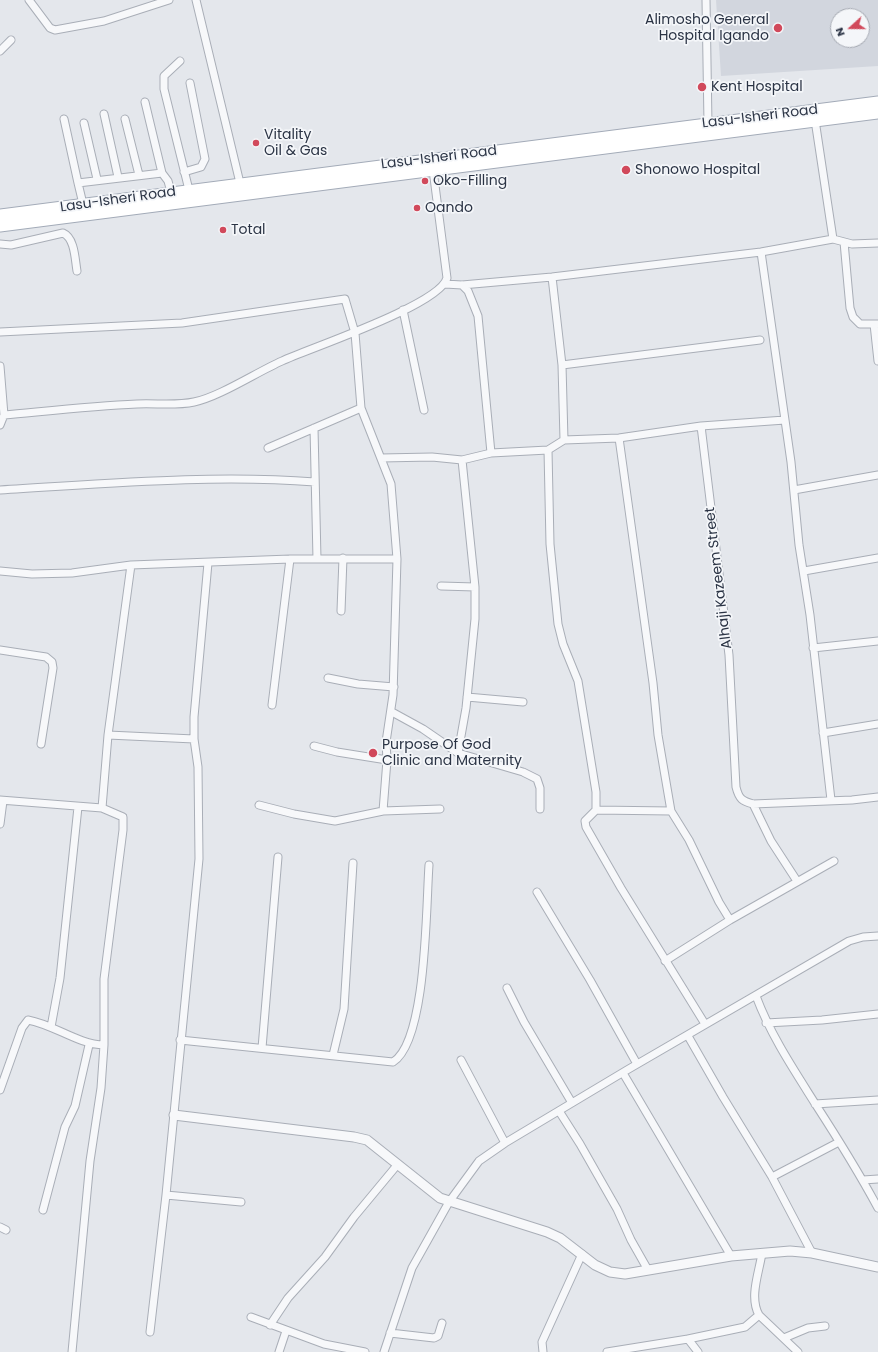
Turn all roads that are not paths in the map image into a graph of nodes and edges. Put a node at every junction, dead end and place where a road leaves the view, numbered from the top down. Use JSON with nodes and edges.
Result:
{"nodes":[{"id":1,"x":29,"y":0,"type":"edge"},
{"id":2,"x":169,"y":0,"type":"edge"},
{"id":3,"x":196,"y":0,"type":"edge"},
{"id":4,"x":706,"y":0,"type":"edge"},
{"id":5,"x":11,"y":40,"type":"dead end"},
{"id":6,"x":0,"y":51,"type":"edge"},
{"id":7,"x":180,"y":61,"type":"dead end"},
{"id":8,"x":190,"y":83,"type":"dead end"},
{"id":9,"x":145,"y":102,"type":"dead end"},
{"id":10,"x":878,"y":102,"type":"edge"},
{"id":11,"x":878,"y":113,"type":"edge"},
{"id":12,"x":104,"y":114,"type":"dead end"},
{"id":13,"x":64,"y":119,"type":"dead end"},
{"id":14,"x":125,"y":119,"type":"dead end"},
{"id":15,"x":815,"y":120,"type":"junction"},
{"id":16,"x":84,"y":123,"type":"dead end"},
{"id":17,"x":708,"y":124,"type":"junction"},
{"id":18,"x":433,"y":170,"type":"junction"},
{"id":19,"x":184,"y":172,"type":"junction"},
{"id":20,"x":162,"y":173,"type":"junction"},
{"id":21,"x":139,"y":174,"type":"junction"},
{"id":22,"x":118,"y":177,"type":"junction"},
{"id":23,"x":98,"y":179,"type":"junction"},
{"id":24,"x":78,"y":183,"type":"junction"},
{"id":25,"x":240,"y":183,"type":"junction"},
{"id":26,"x":189,"y":190,"type":"junction"},
{"id":27,"x":171,"y":192,"type":"junction"},
{"id":28,"x":83,"y":204,"type":"junction"},
{"id":29,"x":0,"y":215,"type":"edge"},
{"id":30,"x":833,"y":239,"type":"junction"},
{"id":31,"x":844,"y":242,"type":"junction"},
{"id":32,"x":878,"y":243,"type":"edge"},
{"id":33,"x":0,"y":244,"type":"edge"},
{"id":34,"x":761,"y":252,"type":"junction"},
{"id":35,"x":77,"y":271,"type":"dead end"},
{"id":36,"x":552,"y":277,"type":"junction"},
{"id":37,"x":445,"y":284,"type":"junction"},
{"id":38,"x":462,"y":285,"type":"junction"},
{"id":39,"x":403,"y":310,"type":"junction"},
{"id":40,"x":876,"y":324,"type":"edge"},
{"id":41,"x":0,"y":332,"type":"edge"},
{"id":42,"x":355,"y":333,"type":"junction"},
{"id":43,"x":760,"y":340,"type":"dead end"},
{"id":44,"x":878,"y":361,"type":"edge"},
{"id":45,"x":562,"y":365,"type":"junction"},
{"id":46,"x":0,"y":366,"type":"edge"},
{"id":47,"x":361,"y":408,"type":"junction"},
{"id":48,"x":424,"y":410,"type":"dead end"},
{"id":49,"x":4,"y":415,"type":"junction"},
{"id":50,"x":785,"y":420,"type":"junction"},
{"id":51,"x":0,"y":425,"type":"edge"},
{"id":52,"x":702,"y":426,"type":"junction"},
{"id":53,"x":314,"y":428,"type":"junction"},
{"id":54,"x":619,"y":438,"type":"junction"},
{"id":55,"x":564,"y":440,"type":"junction"},
{"id":56,"x":268,"y":448,"type":"dead end"},
{"id":57,"x":548,"y":450,"type":"junction"},
{"id":58,"x":491,"y":453,"type":"junction"},
{"id":59,"x":381,"y":458,"type":"junction"},
{"id":60,"x":462,"y":460,"type":"junction"},
{"id":61,"x":878,"y":475,"type":"edge"},
{"id":62,"x":315,"y":482,"type":"junction"},
{"id":63,"x":0,"y":490,"type":"edge"},
{"id":64,"x":794,"y":490,"type":"junction"},
{"id":65,"x":344,"y":558,"type":"junction"},
{"id":66,"x":878,"y":558,"type":"edge"},
{"id":67,"x":290,"y":559,"type":"junction"},
{"id":68,"x":397,"y":559,"type":"junction"},
{"id":69,"x":317,"y":560,"type":"junction"},
{"id":70,"x":208,"y":563,"type":"junction"},
{"id":71,"x":131,"y":565,"type":"junction"},
{"id":72,"x":0,"y":571,"type":"edge"},
{"id":73,"x":804,"y":571,"type":"junction"},
{"id":74,"x":441,"y":586,"type":"dead end"},
{"id":75,"x":475,"y":587,"type":"junction"},
{"id":76,"x":341,"y":611,"type":"dead end"},
{"id":77,"x":878,"y":641,"type":"edge"},
{"id":78,"x":813,"y":648,"type":"junction"},
{"id":79,"x":0,"y":650,"type":"edge"},
{"id":80,"x":328,"y":678,"type":"dead end"},
{"id":81,"x":394,"y":687,"type":"junction"},
{"id":82,"x":467,"y":697,"type":"junction"},
{"id":83,"x":523,"y":702,"type":"dead end"},
{"id":84,"x":272,"y":705,"type":"dead end"},
{"id":85,"x":392,"y":712,"type":"junction"},
{"id":86,"x":878,"y":724,"type":"edge"},
{"id":87,"x":823,"y":733,"type":"junction"},
{"id":88,"x":108,"y":735,"type":"junction"},
{"id":89,"x":194,"y":739,"type":"junction"},
{"id":90,"x":41,"y":744,"type":"dead end"},
{"id":91,"x":314,"y":746,"type":"dead end"},
{"id":92,"x":458,"y":753,"type":"junction"},
{"id":93,"x":387,"y":760,"type":"junction"},
{"id":94,"x":878,"y":797,"type":"edge"},
{"id":95,"x":2,"y":800,"type":"edge"},
{"id":96,"x":831,"y":800,"type":"junction"},
{"id":97,"x":753,"y":804,"type":"junction"},
{"id":98,"x":259,"y":805,"type":"dead end"},
{"id":99,"x":78,"y":807,"type":"junction"},
{"id":100,"x":102,"y":808,"type":"junction"},
{"id":101,"x":440,"y":809,"type":"dead end"},
{"id":102,"x":540,"y":809,"type":"dead end"},
{"id":103,"x":596,"y":810,"type":"junction"},
{"id":104,"x":383,"y":811,"type":"junction"},
{"id":105,"x":671,"y":811,"type":"junction"},
{"id":106,"x":0,"y":824,"type":"edge"},
{"id":107,"x":278,"y":857,"type":"dead end"},
{"id":108,"x":834,"y":861,"type":"dead end"},
{"id":109,"x":353,"y":863,"type":"dead end"},
{"id":110,"x":429,"y":865,"type":"dead end"},
{"id":111,"x":797,"y":881,"type":"junction"},
{"id":112,"x":537,"y":892,"type":"dead end"},
{"id":113,"x":730,"y":920,"type":"junction"},
{"id":114,"x":878,"y":936,"type":"edge"},
{"id":115,"x":665,"y":961,"type":"junction"},
{"id":116,"x":507,"y":988,"type":"dead end"},
{"id":117,"x":756,"y":996,"type":"junction"},
{"id":118,"x":878,"y":1014,"type":"edge"},
{"id":119,"x":766,"y":1023,"type":"junction"},
{"id":120,"x":705,"y":1024,"type":"junction"},
{"id":121,"x":51,"y":1027,"type":"junction"},
{"id":122,"x":688,"y":1036,"type":"junction"},
{"id":123,"x":180,"y":1040,"type":"junction"},
{"id":124,"x":90,"y":1045,"type":"junction"},
{"id":125,"x":104,"y":1045,"type":"junction"},
{"id":126,"x":262,"y":1048,"type":"junction"},
{"id":127,"x":333,"y":1055,"type":"junction"},
{"id":128,"x":461,"y":1060,"type":"dead end"},
{"id":129,"x":637,"y":1064,"type":"junction"},
{"id":130,"x":623,"y":1073,"type":"junction"},
{"id":131,"x":0,"y":1090,"type":"edge"},
{"id":132,"x":878,"y":1100,"type":"edge"},
{"id":133,"x":572,"y":1103,"type":"junction"},
{"id":134,"x":815,"y":1104,"type":"junction"},
{"id":135,"x":558,"y":1111,"type":"junction"},
{"id":136,"x":174,"y":1116,"type":"junction"},
{"id":137,"x":839,"y":1142,"type":"junction"},
{"id":138,"x":505,"y":1143,"type":"junction"},
{"id":139,"x":398,"y":1164,"type":"junction"},
{"id":140,"x":772,"y":1177,"type":"junction"},
{"id":141,"x":878,"y":1179,"type":"edge"},
{"id":142,"x":863,"y":1180,"type":"junction"},
{"id":143,"x":166,"y":1195,"type":"junction"},
{"id":144,"x":241,"y":1202,"type":"dead end"},
{"id":145,"x":449,"y":1202,"type":"junction"},
{"id":146,"x":878,"y":1208,"type":"edge"},
{"id":147,"x":43,"y":1210,"type":"dead end"},
{"id":148,"x":762,"y":1253,"type":"junction"},
{"id":149,"x":812,"y":1253,"type":"junction"},
{"id":150,"x":582,"y":1254,"type":"junction"},
{"id":151,"x":731,"y":1256,"type":"junction"},
{"id":152,"x":878,"y":1266,"type":"edge"},
{"id":153,"x":648,"y":1270,"type":"junction"},
{"id":154,"x":759,"y":1316,"type":"junction"},
{"id":155,"x":251,"y":1317,"type":"dead end"},
{"id":156,"x":442,"y":1323,"type":"dead end"},
{"id":157,"x":270,"y":1325,"type":"junction"},
{"id":158,"x":825,"y":1326,"type":"dead end"},
{"id":159,"x":286,"y":1331,"type":"junction"},
{"id":160,"x":150,"y":1332,"type":"dead end"},
{"id":161,"x":390,"y":1333,"type":"junction"},
{"id":162,"x":784,"y":1338,"type":"junction"},
{"id":163,"x":688,"y":1339,"type":"junction"},
{"id":164,"x":72,"y":1352,"type":"edge"},
{"id":165,"x":279,"y":1352,"type":"edge"},
{"id":166,"x":365,"y":1352,"type":"edge"},
{"id":167,"x":384,"y":1352,"type":"edge"},
{"id":168,"x":543,"y":1352,"type":"edge"},
{"id":169,"x":607,"y":1352,"type":"edge"},
{"id":170,"x":698,"y":1352,"type":"edge"},
{"id":171,"x":798,"y":1352,"type":"edge"}],
"edges":[{"from":1,"to":2,"type":"street"},
{"from":3,"to":25,"type":"street"},
{"from":4,"to":17,"type":"street"},
{"from":5,"to":6,"type":"street"},
{"from":7,"to":19,"type":"street"},
{"from":8,"to":19,"type":"street"},
{"from":9,"to":20,"type":"street"},
{"from":10,"to":17,"type":"main road","name":"Lasu-Isheri Road"},
{"from":11,"to":15,"type":"main road","name":"Lasu-Isheri Road"},
{"from":12,"to":22,"type":"street"},
{"from":13,"to":24,"type":"street"},
{"from":14,"to":21,"type":"street"},
{"from":15,"to":18,"type":"main road","name":"Lasu-Isheri Road"},
{"from":15,"to":30,"type":"street"},
{"from":16,"to":23,"type":"street"},
{"from":17,"to":25,"type":"main road","name":"Lasu-Isheri Road"},
{"from":18,"to":29,"type":"main road","name":"Lasu-Isheri Road"},
{"from":18,"to":37,"type":"street"},
{"from":19,"to":26,"type":"street"},
{"from":20,"to":21,"type":"street"},
{"from":20,"to":27,"type":"street"},
{"from":21,"to":22,"type":"street"},
{"from":22,"to":23,"type":"street"},
{"from":23,"to":24,"type":"street"},
{"from":24,"to":28,"type":"street"},
{"from":25,"to":26,"type":"main road","name":"Lasu-Isheri Road"},
{"from":26,"to":27,"type":"main road","name":"Lasu-Isheri Road"},
{"from":27,"to":28,"type":"main road","name":"Lasu-Isheri Road"},
{"from":28,"to":29,"type":"main road","name":"Lasu-Isheri Road"},
{"from":30,"to":31,"type":"street"},
{"from":30,"to":34,"type":"street"},
{"from":31,"to":32,"type":"street"},
{"from":31,"to":40,"type":"street"},
{"from":33,"to":35,"type":"street"},
{"from":34,"to":36,"type":"street"},
{"from":34,"to":50,"type":"street"},
{"from":36,"to":38,"type":"street"},
{"from":36,"to":45,"type":"street"},
{"from":37,"to":38,"type":"street"},
{"from":37,"to":39,"type":"street"},
{"from":38,"to":58,"type":"street"},
{"from":39,"to":42,"type":"street"},
{"from":39,"to":48,"type":"street"},
{"from":40,"to":44,"type":"street"},
{"from":41,"to":42,"type":"street"},
{"from":42,"to":47,"type":"street"},
{"from":42,"to":49,"type":"street"},
{"from":43,"to":45,"type":"street"},
{"from":45,"to":55,"type":"street"},
{"from":46,"to":49,"type":"street"},
{"from":47,"to":53,"type":"street"},
{"from":47,"to":59,"type":"street"},
{"from":49,"to":51,"type":"street"},
{"from":50,"to":52,"type":"street"},
{"from":50,"to":64,"type":"street"},
{"from":52,"to":54,"type":"street"},
{"from":52,"to":97,"type":"street","name":"Alhaji Kazeem Street"},
{"from":53,"to":56,"type":"street"},
{"from":53,"to":62,"type":"street"},
{"from":54,"to":55,"type":"street"},
{"from":54,"to":105,"type":"street"},
{"from":55,"to":57,"type":"street"},
{"from":57,"to":58,"type":"street"},
{"from":57,"to":103,"type":"street"},
{"from":58,"to":60,"type":"street"},
{"from":59,"to":60,"type":"street"},
{"from":59,"to":68,"type":"street"},
{"from":60,"to":75,"type":"street"},
{"from":61,"to":64,"type":"street"},
{"from":62,"to":63,"type":"street"},
{"from":62,"to":69,"type":"street"},
{"from":64,"to":73,"type":"street"},
{"from":65,"to":68,"type":"street"},
{"from":65,"to":69,"type":"street"},
{"from":65,"to":76,"type":"street"},
{"from":66,"to":73,"type":"street"},
{"from":67,"to":69,"type":"street"},
{"from":67,"to":70,"type":"street"},
{"from":67,"to":84,"type":"street"},
{"from":68,"to":81,"type":"street"},
{"from":70,"to":71,"type":"street"},
{"from":70,"to":89,"type":"street"},
{"from":71,"to":72,"type":"street"},
{"from":71,"to":88,"type":"street"},
{"from":73,"to":78,"type":"street"},
{"from":74,"to":75,"type":"street"},
{"from":75,"to":82,"type":"street"},
{"from":77,"to":78,"type":"street"},
{"from":78,"to":87,"type":"street"},
{"from":79,"to":90,"type":"street"},
{"from":80,"to":81,"type":"street"},
{"from":81,"to":85,"type":"street"},
{"from":82,"to":83,"type":"street"},
{"from":82,"to":92,"type":"street"},
{"from":85,"to":92,"type":"street"},
{"from":85,"to":93,"type":"street"},
{"from":86,"to":87,"type":"street"},
{"from":87,"to":96,"type":"street"},
{"from":88,"to":89,"type":"street"},
{"from":88,"to":100,"type":"street"},
{"from":89,"to":123,"type":"street"},
{"from":91,"to":93,"type":"street"},
{"from":92,"to":102,"type":"street"},
{"from":93,"to":104,"type":"street"},
{"from":94,"to":96,"type":"street"},
{"from":95,"to":99,"type":"street"},
{"from":95,"to":106,"type":"street"},
{"from":96,"to":97,"type":"street"},
{"from":97,"to":111,"type":"street"},
{"from":98,"to":104,"type":"street"},
{"from":99,"to":100,"type":"street"},
{"from":99,"to":121,"type":"street"},
{"from":100,"to":125,"type":"street"},
{"from":101,"to":104,"type":"street"},
{"from":103,"to":105,"type":"street"},
{"from":103,"to":115,"type":"street"},
{"from":105,"to":113,"type":"street"},
{"from":107,"to":126,"type":"street"},
{"from":108,"to":111,"type":"street"},
{"from":109,"to":127,"type":"street"},
{"from":110,"to":127,"type":"street"},
{"from":111,"to":113,"type":"street"},
{"from":112,"to":129,"type":"street"},
{"from":113,"to":115,"type":"street"},
{"from":114,"to":117,"type":"street"},
{"from":115,"to":120,"type":"street"},
{"from":116,"to":133,"type":"street"},
{"from":117,"to":119,"type":"street"},
{"from":117,"to":120,"type":"street"},
{"from":118,"to":119,"type":"street"},
{"from":119,"to":134,"type":"street"},
{"from":120,"to":122,"type":"street"},
{"from":121,"to":124,"type":"street"},
{"from":121,"to":131,"type":"street"},
{"from":122,"to":129,"type":"street"},
{"from":122,"to":140,"type":"street"},
{"from":123,"to":126,"type":"street"},
{"from":123,"to":136,"type":"street"},
{"from":124,"to":125,"type":"street"},
{"from":124,"to":147,"type":"street"},
{"from":125,"to":164,"type":"street"},
{"from":126,"to":127,"type":"street"},
{"from":128,"to":138,"type":"street"},
{"from":129,"to":130,"type":"street"},
{"from":130,"to":133,"type":"street"},
{"from":130,"to":151,"type":"street"},
{"from":132,"to":134,"type":"street"},
{"from":133,"to":135,"type":"street"},
{"from":134,"to":137,"type":"street"},
{"from":135,"to":138,"type":"street"},
{"from":135,"to":153,"type":"street"},
{"from":136,"to":139,"type":"street"},
{"from":136,"to":143,"type":"street"},
{"from":137,"to":140,"type":"street"},
{"from":137,"to":142,"type":"street"},
{"from":138,"to":145,"type":"street"},
{"from":139,"to":145,"type":"street"},
{"from":139,"to":157,"type":"street"},
{"from":140,"to":149,"type":"street"},
{"from":141,"to":142,"type":"street"},
{"from":142,"to":146,"type":"street"},
{"from":143,"to":144,"type":"street"},
{"from":143,"to":160,"type":"street"},
{"from":145,"to":150,"type":"street"},
{"from":145,"to":161,"type":"street"},
{"from":148,"to":149,"type":"street"},
{"from":148,"to":151,"type":"street"},
{"from":148,"to":154,"type":"street"},
{"from":149,"to":152,"type":"street"},
{"from":150,"to":153,"type":"street"},
{"from":150,"to":168,"type":"street"},
{"from":151,"to":153,"type":"street"},
{"from":154,"to":162,"type":"street"},
{"from":154,"to":163,"type":"street"},
{"from":155,"to":157,"type":"street"},
{"from":156,"to":161,"type":"street"},
{"from":157,"to":159,"type":"street"},
{"from":158,"to":162,"type":"street"},
{"from":159,"to":165,"type":"street"},
{"from":159,"to":166,"type":"street"},
{"from":161,"to":167,"type":"street"},
{"from":162,"to":171,"type":"street"},
{"from":163,"to":169,"type":"street"},
{"from":163,"to":170,"type":"street"}]}
